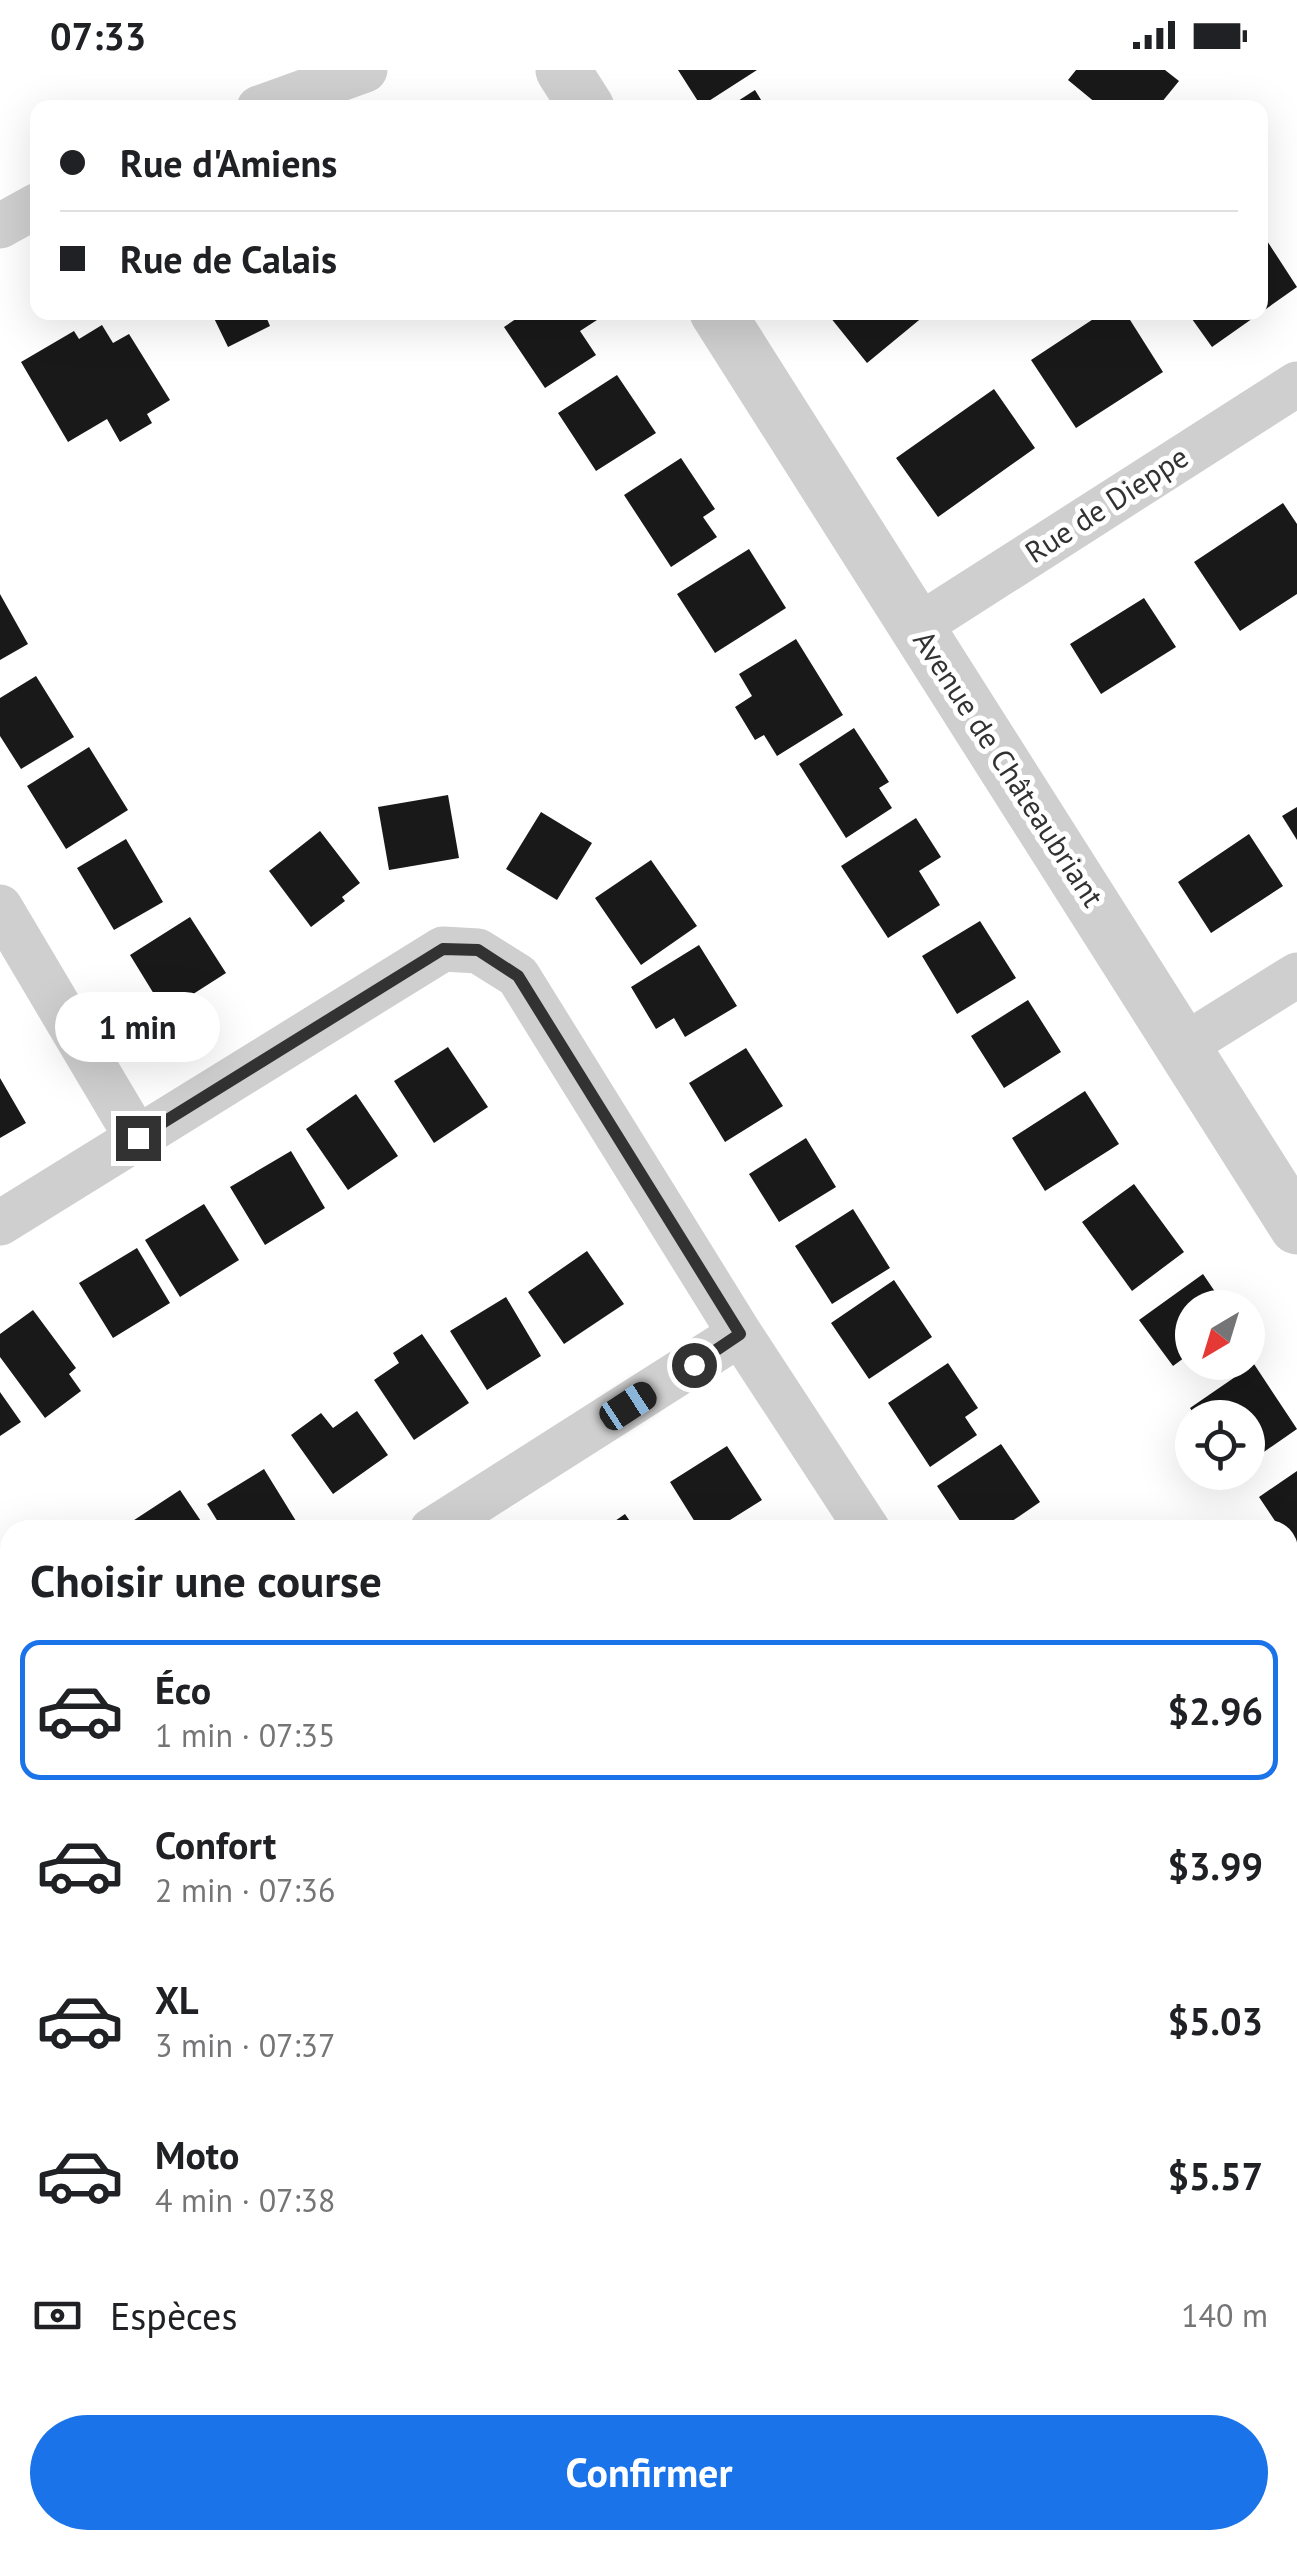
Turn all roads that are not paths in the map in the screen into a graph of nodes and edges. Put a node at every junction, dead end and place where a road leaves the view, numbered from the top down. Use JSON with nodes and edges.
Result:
{"nodes":[{"id":1,"x":365,"y":70,"type":"edge"},
{"id":2,"x":564,"y":70,"type":"edge"},
{"id":3,"x":281,"y":100,"type":"edge"},
{"id":4,"x":582,"y":100,"type":"edge"},
{"id":5,"x":30,"y":209,"type":"edge"},
{"id":6,"x":0,"y":226,"type":"edge"},
{"id":7,"x":723,"y":320,"type":"edge"},
{"id":8,"x":1297,"y":384,"type":"edge"},
{"id":9,"x":917,"y":627,"type":"junction"},
{"id":10,"x":0,"y":907,"type":"edge"},
{"id":11,"x":1297,"y":975,"type":"edge"},
{"id":12,"x":1185,"y":1046,"type":"junction"},
{"id":13,"x":138,"y":1138,"type":"junction"},
{"id":14,"x":0,"y":1223,"type":"edge"},
{"id":15,"x":1297,"y":1227,"type":"edge"},
{"id":16,"x":740,"y":1334,"type":"junction"},
{"id":17,"x":448,"y":1520,"type":"edge"},
{"id":18,"x":861,"y":1520,"type":"edge"}],
"edges":[{"from":1,"to":3,"type":"street"},
{"from":2,"to":4,"type":"street"},
{"from":5,"to":6,"type":"street"},
{"from":7,"to":9,"type":"street","name":"Avenue de Châteaubriant"},
{"from":8,"to":9,"type":"street","name":"Rue de Dieppe"},
{"from":9,"to":12,"type":"street","name":"Avenue de Châteaubriant"},
{"from":10,"to":13,"type":"street"},
{"from":11,"to":12,"type":"street"},
{"from":12,"to":15,"type":"street","name":"Avenue de Châteaubriant"},
{"from":13,"to":14,"type":"street"},
{"from":13,"to":16,"type":"street"},
{"from":16,"to":17,"type":"street"},
{"from":16,"to":18,"type":"street"}]}
